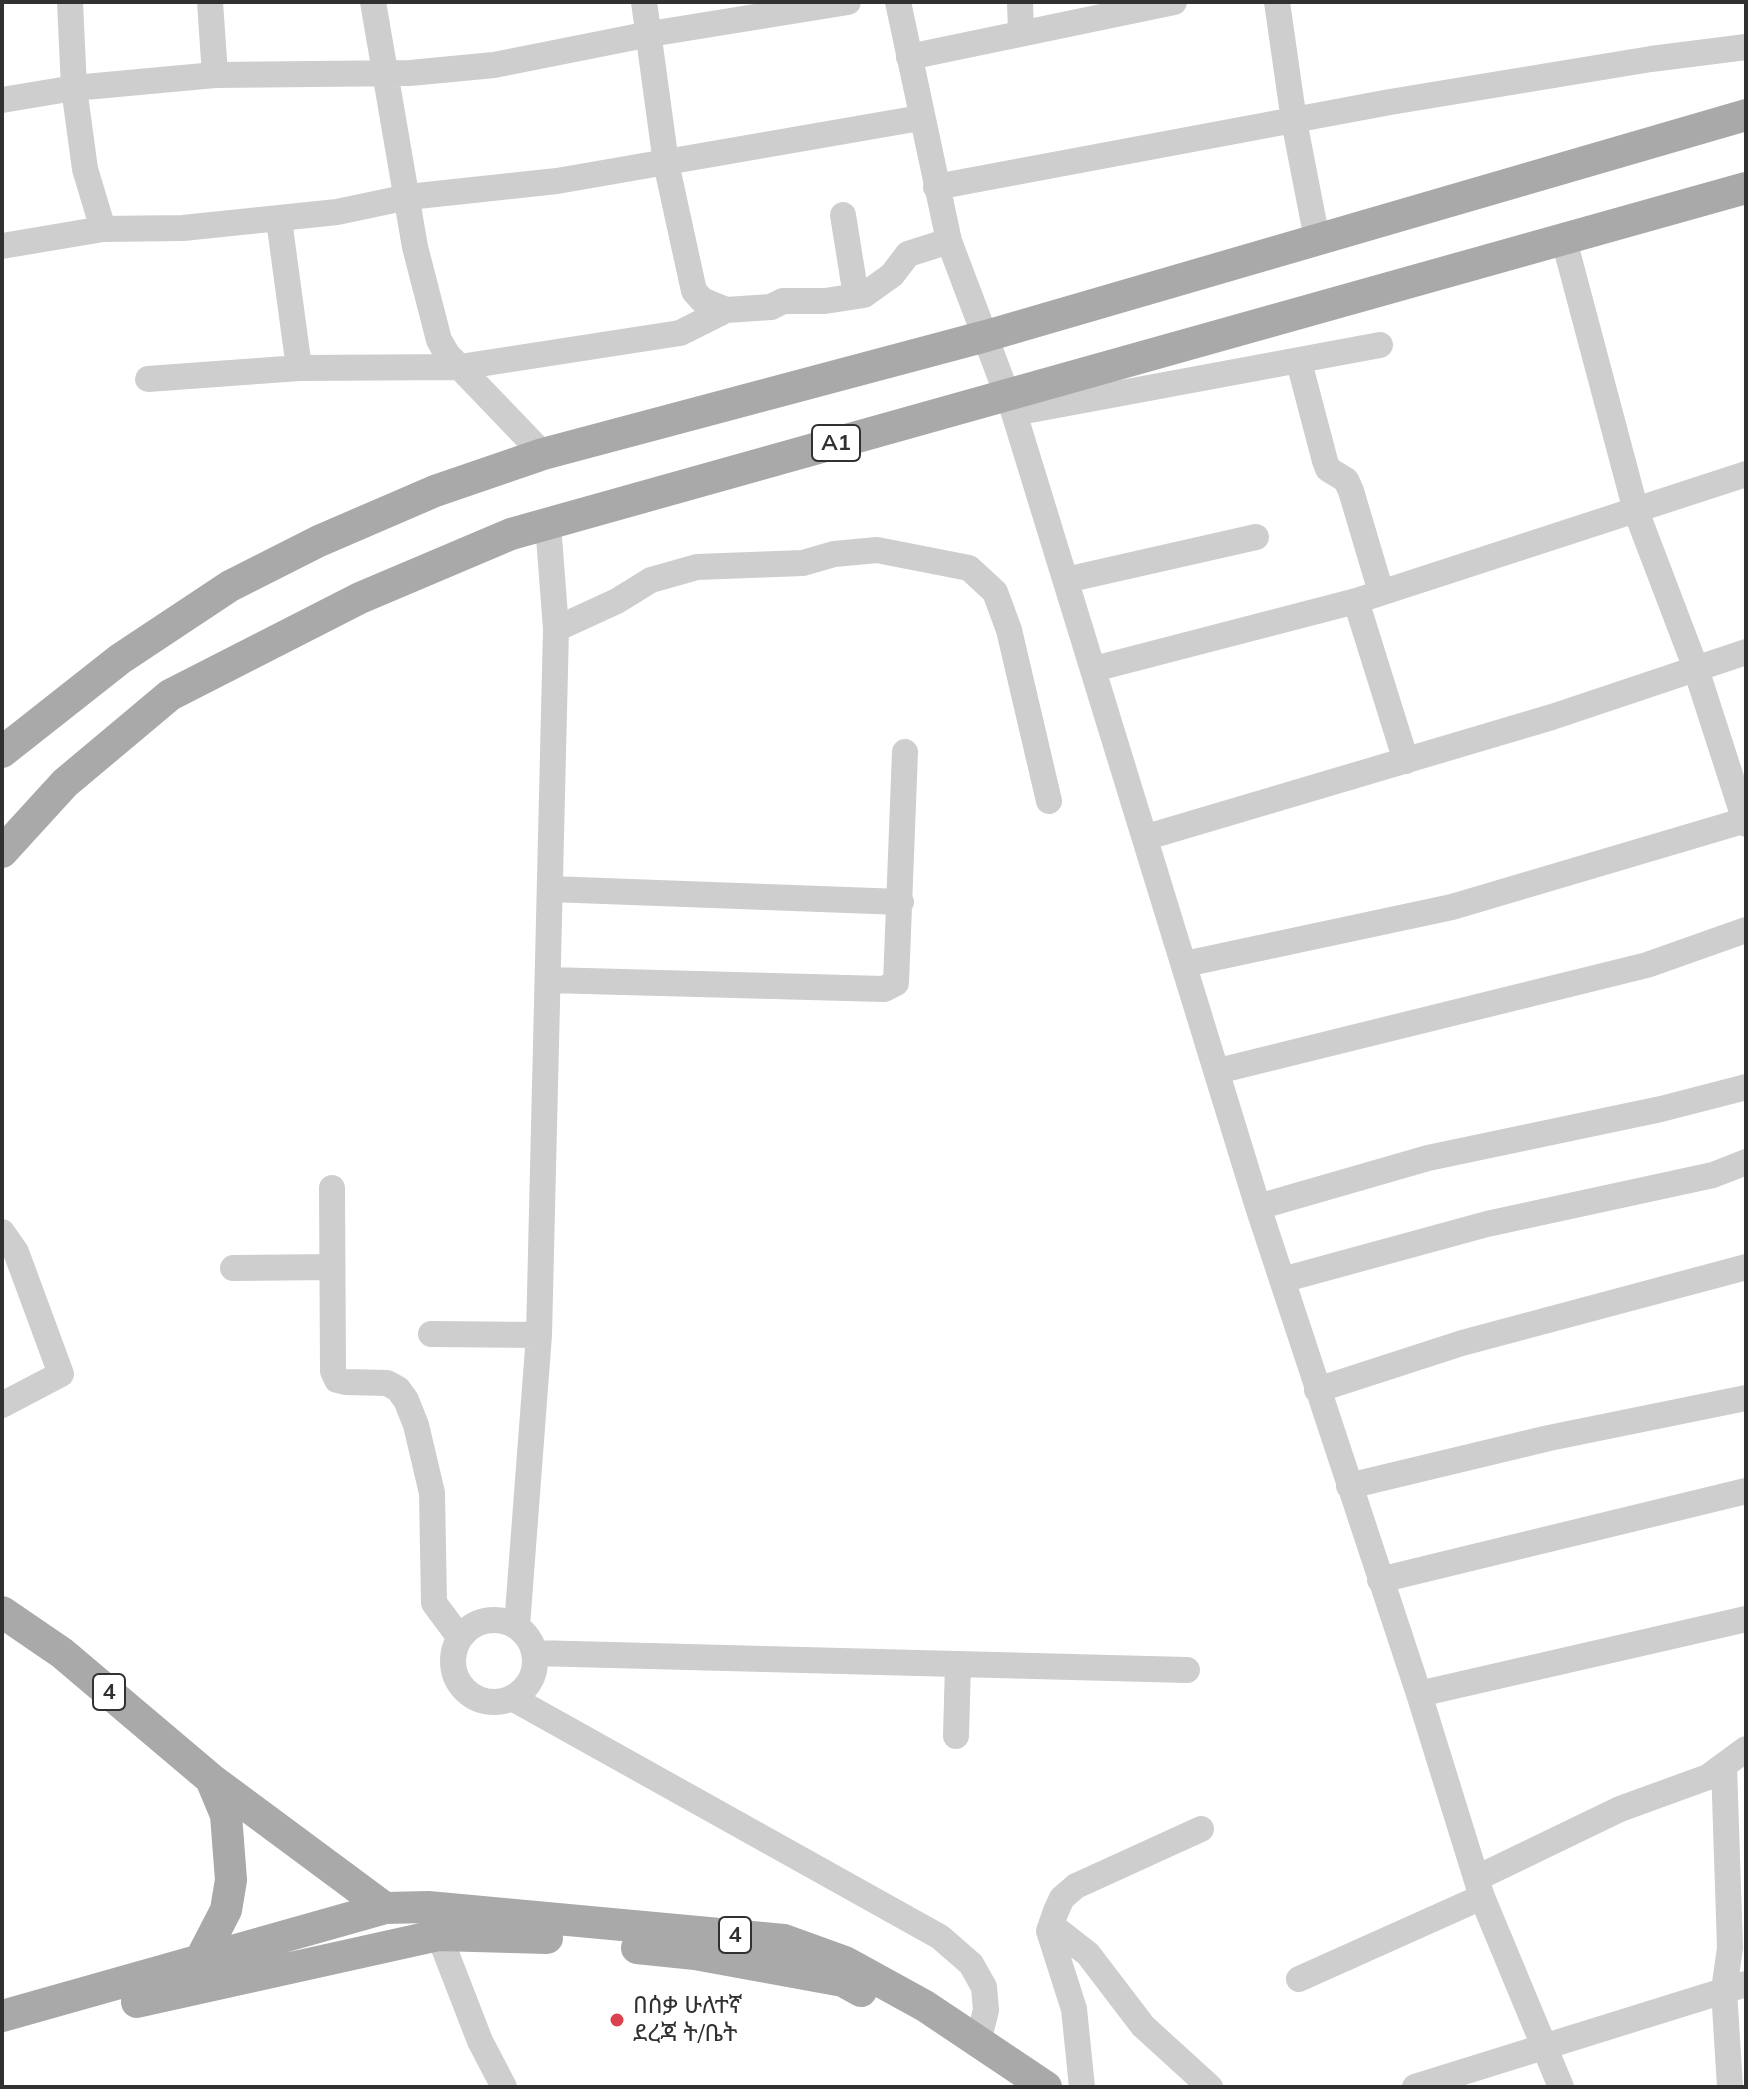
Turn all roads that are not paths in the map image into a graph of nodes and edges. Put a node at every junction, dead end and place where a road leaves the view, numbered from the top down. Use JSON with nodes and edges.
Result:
{"nodes":[{"id":1,"x":70,"y":2,"type":"edge"},
{"id":2,"x":210,"y":2,"type":"edge"},
{"id":3,"x":373,"y":2,"type":"edge"},
{"id":4,"x":644,"y":2,"type":"edge"},
{"id":5,"x":848,"y":2,"type":"edge"},
{"id":6,"x":898,"y":2,"type":"edge"},
{"id":7,"x":1020,"y":2,"type":"edge"},
{"id":8,"x":1277,"y":2,"type":"edge"},
{"id":9,"x":1160,"y":3,"type":"edge"},
{"id":10,"x":1021,"y":32,"type":"junction"},
{"id":11,"x":650,"y":34,"type":"junction"},
{"id":12,"x":1746,"y":47,"type":"edge"},
{"id":13,"x":909,"y":57,"type":"junction"},
{"id":14,"x":383,"y":72,"type":"junction"},
{"id":15,"x":215,"y":75,"type":"junction"},
{"id":16,"x":74,"y":88,"type":"junction"},
{"id":17,"x":2,"y":100,"type":"edge"},
{"id":18,"x":1746,"y":115,"type":"edge"},
{"id":19,"x":920,"y":118,"type":"junction"},
{"id":20,"x":1294,"y":121,"type":"junction"},
{"id":21,"x":666,"y":163,"type":"junction"},
{"id":22,"x":936,"y":187,"type":"junction"},
{"id":23,"x":1746,"y":188,"type":"edge"},
{"id":24,"x":408,"y":197,"type":"junction"},
{"id":25,"x":843,"y":215,"type":"dead end"},
{"id":26,"x":279,"y":220,"type":"junction"},
{"id":27,"x":103,"y":229,"type":"junction"},
{"id":28,"x":1317,"y":239,"type":"junction"},
{"id":29,"x":1564,"y":240,"type":"junction"},
{"id":30,"x":949,"y":241,"type":"junction"},
{"id":31,"x":2,"y":246,"type":"edge"},
{"id":32,"x":856,"y":296,"type":"junction"},
{"id":33,"x":726,"y":310,"type":"junction"},
{"id":34,"x":986,"y":336,"type":"junction"},
{"id":35,"x":1380,"y":345,"type":"dead end"},
{"id":36,"x":1299,"y":362,"type":"junction"},
{"id":37,"x":460,"y":367,"type":"junction"},
{"id":38,"x":299,"y":368,"type":"junction"},
{"id":39,"x":148,"y":379,"type":"dead end"},
{"id":40,"x":1010,"y":404,"type":"junction"},
{"id":41,"x":543,"y":454,"type":"junction"},
{"id":42,"x":1746,"y":474,"type":"edge"},
{"id":43,"x":1636,"y":511,"type":"junction"},
{"id":44,"x":548,"y":524,"type":"junction"},
{"id":45,"x":1256,"y":537,"type":"dead end"},
{"id":46,"x":1066,"y":580,"type":"junction"},
{"id":47,"x":1381,"y":592,"type":"junction"},
{"id":48,"x":1356,"y":601,"type":"junction"},
{"id":49,"x":556,"y":629,"type":"junction"},
{"id":50,"x":1746,"y":652,"type":"edge"},
{"id":51,"x":1695,"y":666,"type":"junction"},
{"id":52,"x":1094,"y":669,"type":"junction"},
{"id":53,"x":2,"y":752,"type":"edge"},
{"id":54,"x":905,"y":752,"type":"dead end"},
{"id":55,"x":1406,"y":761,"type":"junction"},
{"id":56,"x":1049,"y":801,"type":"dead end"},
{"id":57,"x":1746,"y":821,"type":"edge"},
{"id":58,"x":1147,"y":837,"type":"junction"},
{"id":59,"x":2,"y":852,"type":"edge"},
{"id":60,"x":550,"y":889,"type":"junction"},
{"id":61,"x":901,"y":902,"type":"junction"},
{"id":62,"x":1746,"y":930,"type":"edge"},
{"id":63,"x":1185,"y":964,"type":"junction"},
{"id":64,"x":548,"y":980,"type":"junction"},
{"id":65,"x":1218,"y":1071,"type":"junction"},
{"id":66,"x":1746,"y":1087,"type":"edge"},
{"id":67,"x":1746,"y":1162,"type":"edge"},
{"id":68,"x":332,"y":1188,"type":"dead end"},
{"id":69,"x":1258,"y":1207,"type":"junction"},
{"id":70,"x":2,"y":1232,"type":"edge"},
{"id":71,"x":332,"y":1267,"type":"junction"},
{"id":72,"x":1746,"y":1267,"type":"edge"},
{"id":73,"x":233,"y":1268,"type":"dead end"},
{"id":74,"x":1282,"y":1280,"type":"junction"},
{"id":75,"x":431,"y":1334,"type":"dead end"},
{"id":76,"x":539,"y":1335,"type":"junction"},
{"id":77,"x":1317,"y":1390,"type":"junction"},
{"id":78,"x":1746,"y":1398,"type":"edge"},
{"id":79,"x":3,"y":1401,"type":"edge"},
{"id":80,"x":1349,"y":1486,"type":"junction"},
{"id":81,"x":1746,"y":1491,"type":"edge"},
{"id":82,"x":1380,"y":1580,"type":"junction"},
{"id":83,"x":2,"y":1612,"type":"edge"},
{"id":84,"x":1746,"y":1619,"type":"edge"},
{"id":85,"x":517,"y":1626,"type":"junction"},
{"id":86,"x":460,"y":1638,"type":"junction"},
{"id":87,"x":534,"y":1653,"type":"junction"},
{"id":88,"x":958,"y":1664,"type":"junction"},
{"id":89,"x":1187,"y":1670,"type":"dead end"},
{"id":90,"x":1419,"y":1694,"type":"junction"},
{"id":91,"x":512,"y":1698,"type":"junction"},
{"id":92,"x":956,"y":1736,"type":"dead end"},
{"id":93,"x":1746,"y":1749,"type":"edge"},
{"id":94,"x":1724,"y":1766,"type":"junction"},
{"id":95,"x":211,"y":1779,"type":"junction"},
{"id":96,"x":1201,"y":1829,"type":"dead end"},
{"id":97,"x":1480,"y":1888,"type":"junction"},
{"id":98,"x":385,"y":1908,"type":"junction"},
{"id":99,"x":433,"y":1921,"type":"junction"},
{"id":100,"x":1049,"y":1931,"type":"junction"},
{"id":101,"x":202,"y":1962,"type":"junction"},
{"id":102,"x":1299,"y":1979,"type":"dead end"},
{"id":103,"x":1735,"y":1987,"type":"edge"},
{"id":104,"x":182,"y":1990,"type":"junction"},
{"id":105,"x":2,"y":2016,"type":"edge"},
{"id":106,"x":2,"y":2038,"type":"edge"},
{"id":107,"x":978,"y":2042,"type":"junction"},
{"id":108,"x":1544,"y":2045,"type":"junction"},
{"id":109,"x":504,"y":2087,"type":"edge"},
{"id":110,"x":1022,"y":2087,"type":"edge"},
{"id":111,"x":1046,"y":2087,"type":"edge"},
{"id":112,"x":1082,"y":2087,"type":"edge"},
{"id":113,"x":1210,"y":2087,"type":"edge"},
{"id":114,"x":1415,"y":2087,"type":"edge"},
{"id":115,"x":1561,"y":2087,"type":"edge"},
{"id":116,"x":1730,"y":2087,"type":"edge"}],
"edges":[{"from":1,"to":16,"type":"street"},
{"from":2,"to":15,"type":"street"},
{"from":3,"to":14,"type":"street"},
{"from":4,"to":11,"type":"street"},
{"from":5,"to":11,"type":"street"},
{"from":6,"to":13,"type":"street"},
{"from":7,"to":10,"type":"street"},
{"from":8,"to":20,"type":"street"},
{"from":9,"to":10,"type":"street"},
{"from":10,"to":13,"type":"street"},
{"from":11,"to":14,"type":"street"},
{"from":11,"to":21,"type":"street"},
{"from":12,"to":20,"type":"street"},
{"from":13,"to":19,"type":"street"},
{"from":14,"to":15,"type":"street"},
{"from":14,"to":24,"type":"street"},
{"from":15,"to":16,"type":"street"},
{"from":16,"to":17,"type":"street"},
{"from":16,"to":27,"type":"street"},
{"from":18,"to":28,"type":"main road"},
{"from":19,"to":21,"type":"street"},
{"from":19,"to":22,"type":"street"},
{"from":20,"to":22,"type":"street"},
{"from":20,"to":28,"type":"street"},
{"from":21,"to":24,"type":"street"},
{"from":21,"to":33,"type":"street"},
{"from":22,"to":30,"type":"street"},
{"from":23,"to":29,"type":"main road","number":"A1"},
{"from":24,"to":26,"type":"street"},
{"from":24,"to":37,"type":"street"},
{"from":25,"to":32,"type":"street"},
{"from":26,"to":27,"type":"street"},
{"from":26,"to":38,"type":"street"},
{"from":27,"to":31,"type":"street"},
{"from":28,"to":34,"type":"main road"},
{"from":29,"to":40,"type":"main road","number":"A1"},
{"from":29,"to":43,"type":"street"},
{"from":30,"to":32,"type":"street"},
{"from":30,"to":34,"type":"street"},
{"from":32,"to":33,"type":"street"},
{"from":33,"to":37,"type":"street"},
{"from":34,"to":40,"type":"street"},
{"from":34,"to":41,"type":"main road"},
{"from":35,"to":36,"type":"street"},
{"from":36,"to":40,"type":"street"},
{"from":36,"to":47,"type":"street"},
{"from":37,"to":38,"type":"street"},
{"from":37,"to":41,"type":"street"},
{"from":38,"to":39,"type":"street"},
{"from":40,"to":44,"type":"main road","number":"A1"},
{"from":40,"to":46,"type":"street"},
{"from":41,"to":53,"type":"main road"},
{"from":42,"to":43,"type":"street"},
{"from":43,"to":47,"type":"street"},
{"from":43,"to":51,"type":"street"},
{"from":44,"to":49,"type":"street"},
{"from":44,"to":59,"type":"main road","number":"A1"},
{"from":45,"to":46,"type":"street"},
{"from":46,"to":52,"type":"street"},
{"from":47,"to":48,"type":"street"},
{"from":48,"to":52,"type":"street"},
{"from":48,"to":55,"type":"street"},
{"from":49,"to":56,"type":"street"},
{"from":49,"to":60,"type":"street"},
{"from":50,"to":51,"type":"street"},
{"from":51,"to":55,"type":"street"},
{"from":51,"to":57,"type":"street"},
{"from":52,"to":58,"type":"street"},
{"from":54,"to":61,"type":"street"},
{"from":55,"to":58,"type":"street"},
{"from":57,"to":63,"type":"street"},
{"from":58,"to":63,"type":"street"},
{"from":60,"to":61,"type":"street"},
{"from":60,"to":64,"type":"street"},
{"from":61,"to":64,"type":"street"},
{"from":62,"to":65,"type":"street"},
{"from":63,"to":65,"type":"street"},
{"from":64,"to":76,"type":"street"},
{"from":65,"to":69,"type":"street"},
{"from":66,"to":69,"type":"street"},
{"from":67,"to":74,"type":"street"},
{"from":68,"to":71,"type":"street"},
{"from":69,"to":74,"type":"street"},
{"from":70,"to":79,"type":"street"},
{"from":71,"to":73,"type":"street"},
{"from":71,"to":86,"type":"street"},
{"from":72,"to":77,"type":"street"},
{"from":74,"to":77,"type":"street"},
{"from":75,"to":76,"type":"street"},
{"from":76,"to":85,"type":"street"},
{"from":77,"to":80,"type":"street"},
{"from":78,"to":80,"type":"street"},
{"from":80,"to":82,"type":"street"},
{"from":81,"to":82,"type":"street"},
{"from":82,"to":90,"type":"street"},
{"from":83,"to":95,"type":"main road","number":"4"},
{"from":84,"to":90,"type":"street"},
{"from":85,"to":86,"type":"street"},
{"from":85,"to":87,"type":"street"},
{"from":86,"to":91,"type":"street"},
{"from":87,"to":88,"type":"street"},
{"from":87,"to":91,"type":"street"},
{"from":88,"to":89,"type":"street"},
{"from":88,"to":92,"type":"street"},
{"from":90,"to":97,"type":"street"},
{"from":91,"to":107,"type":"street"},
{"from":93,"to":94,"type":"street"},
{"from":94,"to":97,"type":"street"},
{"from":94,"to":103,"type":"street"},
{"from":95,"to":98,"type":"main road","number":"4"},
{"from":95,"to":101,"type":"main road"},
{"from":96,"to":100,"type":"street"},
{"from":97,"to":102,"type":"street"},
{"from":97,"to":108,"type":"street"},
{"from":98,"to":99,"type":"main road","number":"4"},
{"from":98,"to":101,"type":"main road"},
{"from":99,"to":104,"type":"main road"},
{"from":99,"to":107,"type":"main road","number":"4"},
{"from":99,"to":109,"type":"street"},
{"from":99,"to":110,"type":"main road"},
{"from":100,"to":112,"type":"street"},
{"from":100,"to":113,"type":"street"},
{"from":101,"to":104,"type":"main road"},
{"from":101,"to":105,"type":"main road"},
{"from":103,"to":108,"type":"street"},
{"from":103,"to":116,"type":"street"},
{"from":104,"to":106,"type":"main road"},
{"from":107,"to":111,"type":"main road","number":"4"},
{"from":108,"to":114,"type":"street"},
{"from":108,"to":115,"type":"street"}]}
